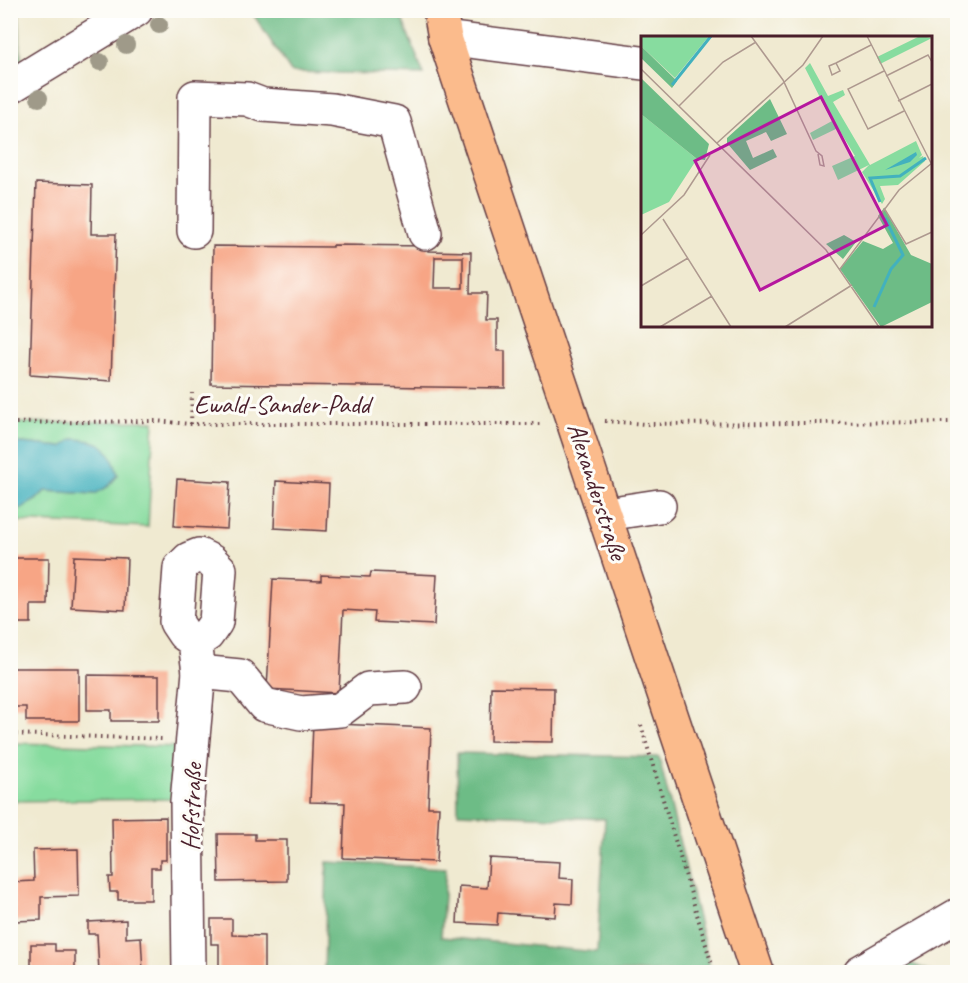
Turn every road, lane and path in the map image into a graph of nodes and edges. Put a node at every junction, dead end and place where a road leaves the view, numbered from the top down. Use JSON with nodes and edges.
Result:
{"nodes":[{"id":1,"x":136,"y":10,"type":"edge"},
{"id":2,"x":442,"y":24,"type":"edge"},
{"id":3,"x":641,"y":63,"type":"edge"},
{"id":4,"x":10,"y":87,"type":"edge"},
{"id":5,"x":194,"y":231,"type":"dead end"},
{"id":6,"x":426,"y":233,"type":"dead end"},
{"id":7,"x":192,"y":393,"type":"dead end"},
{"id":8,"x":550,"y":416,"type":"dead end"},
{"id":9,"x":595,"y":421,"type":"dead end"},
{"id":10,"x":957,"y":422,"type":"edge"},
{"id":11,"x":10,"y":423,"type":"edge"},
{"id":12,"x":191,"y":424,"type":"junction"},
{"id":13,"x":659,"y":506,"type":"dead end"},
{"id":14,"x":606,"y":514,"type":"junction"},
{"id":15,"x":405,"y":687,"type":"dead end"},
{"id":16,"x":10,"y":734,"type":"edge"},
{"id":17,"x":194,"y":741,"type":"junction"},
{"id":18,"x":957,"y":915,"type":"edge"},
{"id":19,"x":189,"y":972,"type":"edge"},
{"id":20,"x":757,"y":972,"type":"edge"},
{"id":21,"x":860,"y":972,"type":"edge"}],
"edges":[{"from":1,"to":4,"type":"street"},
{"from":2,"to":3,"type":"street"},
{"from":2,"to":14,"type":"main road","name":"Alexanderstraße"},
{"from":5,"to":6,"type":"street"},
{"from":7,"to":12,"type":"path"},
{"from":8,"to":12,"type":"path","name":"Ewald-Sander-Padd"},
{"from":9,"to":10,"type":"path"},
{"from":11,"to":12,"type":"path","name":"Ewald-Sander-Padd"},
{"from":13,"to":14,"type":"street"},
{"from":14,"to":20,"type":"main road","name":"Alexanderstraße"},
{"from":15,"to":17,"type":"street","name":"Hofstraße"},
{"from":16,"to":17,"type":"path"},
{"from":17,"to":19,"type":"street","name":"Hofstraße"},
{"from":18,"to":21,"type":"street"}]}
